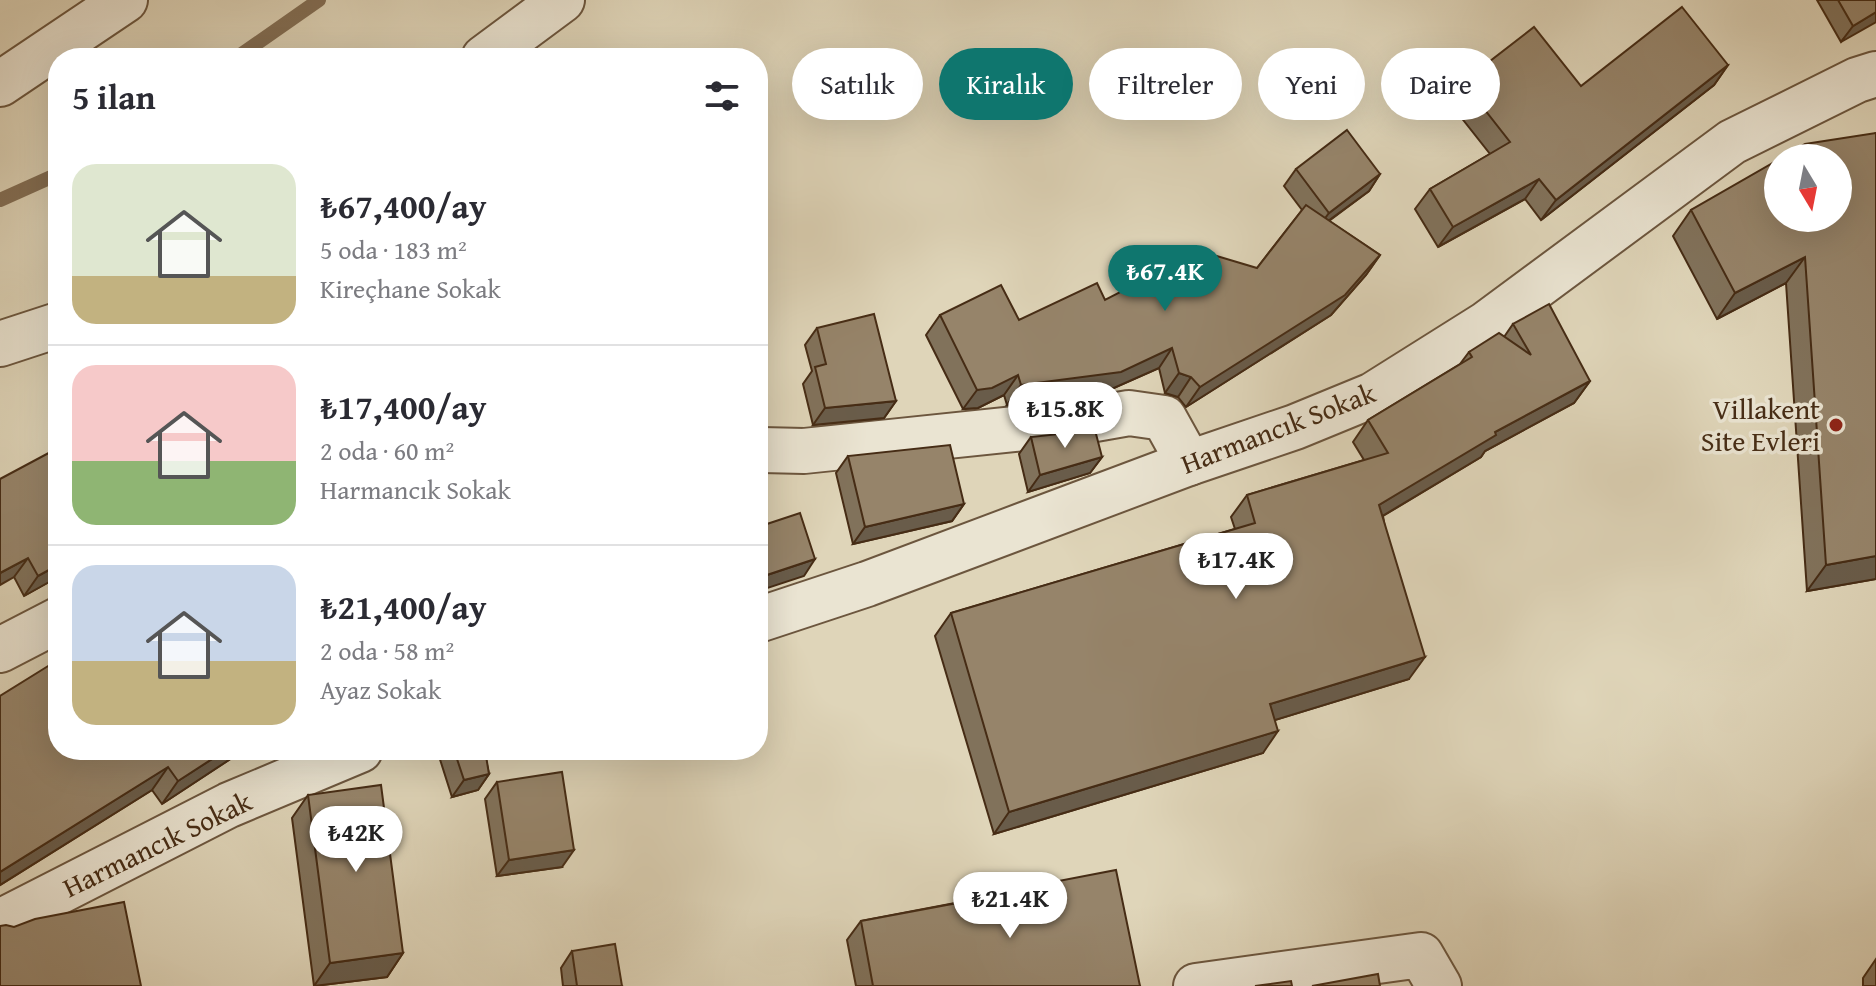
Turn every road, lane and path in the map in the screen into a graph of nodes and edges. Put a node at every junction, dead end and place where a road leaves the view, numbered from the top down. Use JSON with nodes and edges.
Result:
{"nodes":[{"id":1,"x":125,"y":0,"type":"edge"},
{"id":2,"x":562,"y":0,"type":"edge"},
{"id":3,"x":54,"y":48,"type":"edge"},
{"id":4,"x":497,"y":48,"type":"edge"},
{"id":5,"x":48,"y":52,"type":"edge"},
{"id":6,"x":1876,"y":74,"type":"edge"},
{"id":7,"x":0,"y":84,"type":"edge"},
{"id":8,"x":48,"y":328,"type":"edge"},
{"id":9,"x":0,"y":344,"type":"edge"},
{"id":10,"x":768,"y":450,"type":"edge"},
{"id":11,"x":1189,"y":463,"type":"junction"},
{"id":12,"x":768,"y":617,"type":"edge"},
{"id":13,"x":48,"y":625,"type":"edge"},
{"id":14,"x":0,"y":650,"type":"edge"},
{"id":15,"x":336,"y":760,"type":"edge"},
{"id":16,"x":0,"y":922,"type":"edge"},
{"id":17,"x":1196,"y":986,"type":"edge"},
{"id":18,"x":1439,"y":986,"type":"edge"}],
"edges":[{"from":1,"to":3,"type":"street"},
{"from":2,"to":4,"type":"street"},
{"from":5,"to":7,"type":"street"},
{"from":6,"to":11,"type":"street","name":"Harmancık Sokak"},
{"from":8,"to":9,"type":"street"},
{"from":10,"to":11,"type":"street"},
{"from":11,"to":12,"type":"street","name":"Harmancık Sokak"},
{"from":13,"to":14,"type":"street"},
{"from":15,"to":16,"type":"street","name":"Harmancık Sokak"},
{"from":17,"to":18,"type":"street"}]}
